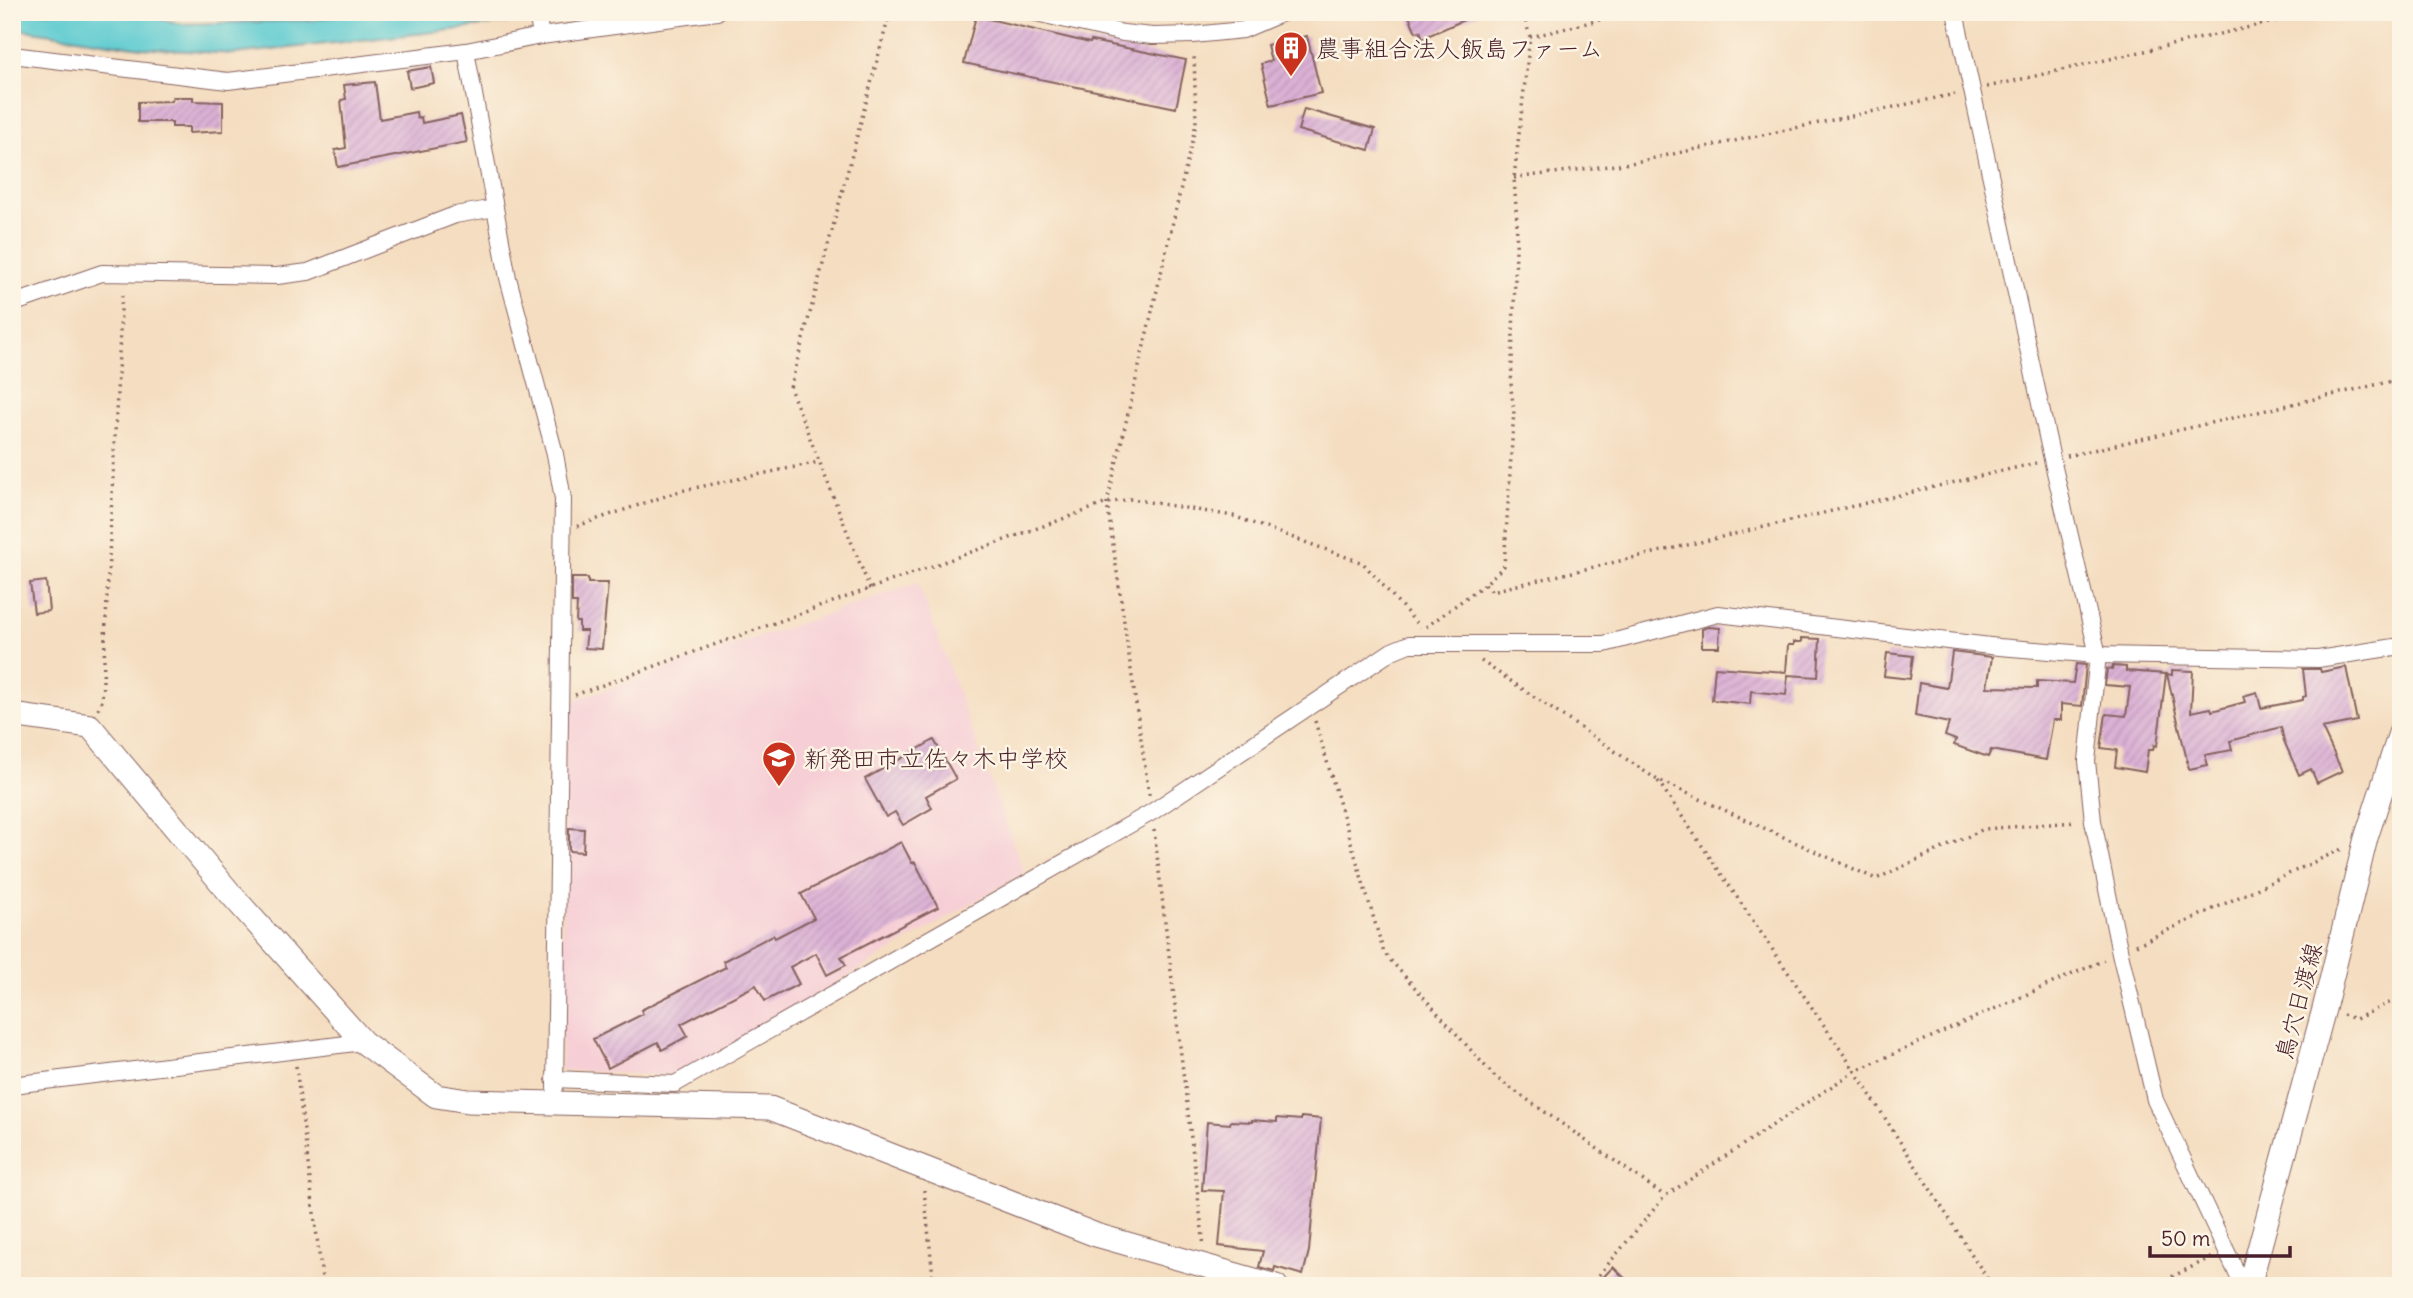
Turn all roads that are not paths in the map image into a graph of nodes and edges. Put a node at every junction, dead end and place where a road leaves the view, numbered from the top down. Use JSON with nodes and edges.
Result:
{"nodes":[{"id":1,"x":716,"y":12,"type":"edge"},
{"id":2,"x":1032,"y":12,"type":"edge"},
{"id":3,"x":1285,"y":12,"type":"edge"},
{"id":4,"x":1955,"y":12,"type":"edge"},
{"id":5,"x":539,"y":24,"type":"edge"},
{"id":6,"x":466,"y":51,"type":"junction"},
{"id":7,"x":12,"y":55,"type":"edge"},
{"id":8,"x":495,"y":208,"type":"junction"},
{"id":9,"x":12,"y":304,"type":"edge"},
{"id":10,"x":2401,"y":646,"type":"edge"},
{"id":11,"x":2098,"y":655,"type":"junction"},
{"id":12,"x":12,"y":715,"type":"edge"},
{"id":13,"x":2401,"y":730,"type":"edge"},
{"id":14,"x":363,"y":1042,"type":"junction"},
{"id":15,"x":554,"y":1079,"type":"junction"},
{"id":16,"x":12,"y":1085,"type":"edge"},
{"id":17,"x":557,"y":1104,"type":"junction"},
{"id":18,"x":1276,"y":1286,"type":"edge"},
{"id":19,"x":2243,"y":1286,"type":"edge"},
{"id":20,"x":2249,"y":1286,"type":"edge"}],
"edges":[{"from":1,"to":5,"type":"street"},
{"from":2,"to":3,"type":"street"},
{"from":4,"to":11,"type":"street"},
{"from":5,"to":6,"type":"street"},
{"from":6,"to":7,"type":"street"},
{"from":6,"to":8,"type":"street"},
{"from":8,"to":9,"type":"street"},
{"from":8,"to":15,"type":"street"},
{"from":10,"to":11,"type":"street"},
{"from":11,"to":15,"type":"street"},
{"from":11,"to":19,"type":"street"},
{"from":12,"to":14,"type":"street"},
{"from":13,"to":20,"type":"street","name":"鳥穴日渡線"},
{"from":14,"to":16,"type":"street"},
{"from":14,"to":17,"type":"street"},
{"from":15,"to":17,"type":"street"},
{"from":17,"to":18,"type":"street"}]}
